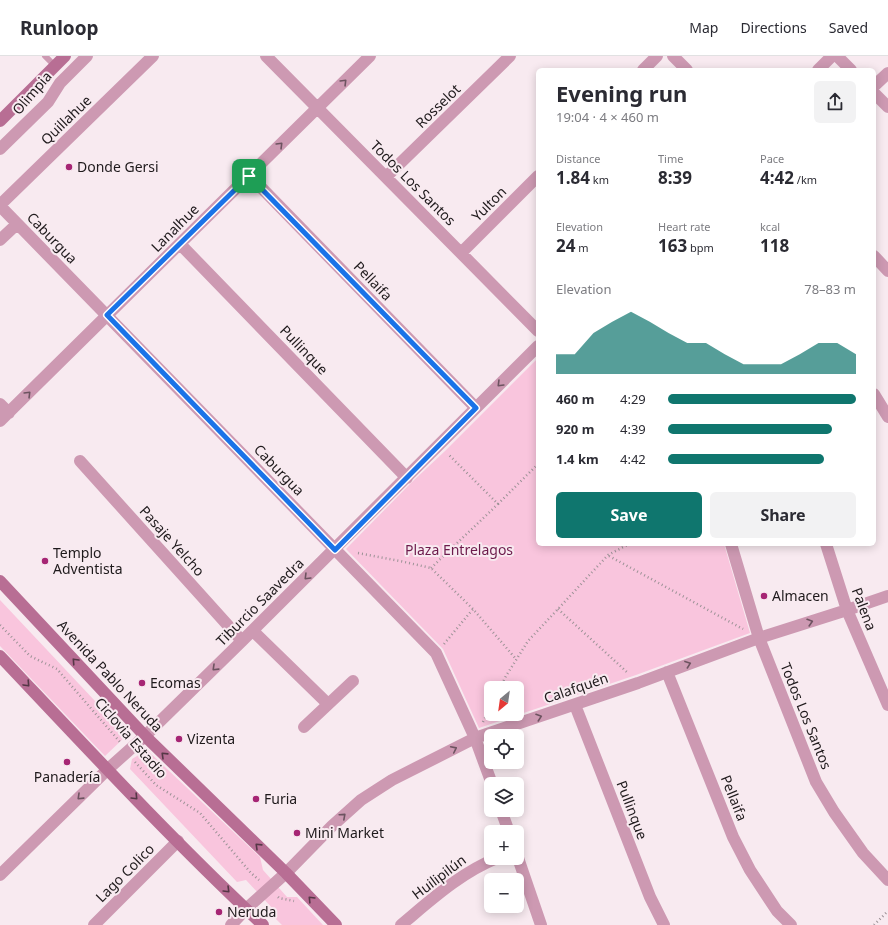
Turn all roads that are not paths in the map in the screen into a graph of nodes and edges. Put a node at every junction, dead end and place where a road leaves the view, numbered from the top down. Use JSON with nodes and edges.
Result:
{"nodes":[{"id":1,"x":45,"y":56,"type":"edge"},
{"id":2,"x":65,"y":56,"type":"edge"},
{"id":3,"x":87,"y":56,"type":"edge"},
{"id":4,"x":153,"y":56,"type":"edge"},
{"id":5,"x":266,"y":56,"type":"edge"},
{"id":6,"x":370,"y":56,"type":"edge"},
{"id":7,"x":510,"y":56,"type":"edge"},
{"id":8,"x":657,"y":56,"type":"edge"},
{"id":9,"x":673,"y":56,"type":"edge"},
{"id":10,"x":832,"y":56,"type":"edge"},
{"id":11,"x":837,"y":56,"type":"edge"},
{"id":12,"x":55,"y":66,"type":"junction"},
{"id":13,"x":645,"y":68,"type":"edge"},
{"id":14,"x":685,"y":68,"type":"edge"},
{"id":15,"x":820,"y":68,"type":"edge"},
{"id":16,"x":849,"y":68,"type":"edge"},
{"id":17,"x":888,"y":73,"type":"edge"},
{"id":18,"x":876,"y":84,"type":"edge"},
{"id":19,"x":876,"y":95,"type":"edge"},
{"id":20,"x":888,"y":107,"type":"edge"},
{"id":21,"x":317,"y":108,"type":"junction"},
{"id":22,"x":0,"y":121,"type":"edge"},
{"id":23,"x":0,"y":149,"type":"edge"},
{"id":24,"x":249,"y":176,"type":"junction"},
{"id":25,"x":386,"y":177,"type":"junction"},
{"id":26,"x":536,"y":178,"type":"edge"},
{"id":27,"x":0,"y":206,"type":"edge"},
{"id":28,"x":17,"y":224,"type":"junction"},
{"id":29,"x":0,"y":240,"type":"edge"},
{"id":30,"x":180,"y":244,"type":"junction"},
{"id":31,"x":461,"y":253,"type":"junction"},
{"id":32,"x":876,"y":258,"type":"edge"},
{"id":33,"x":888,"y":271,"type":"edge"},
{"id":34,"x":107,"y":315,"type":"junction"},
{"id":35,"x":536,"y":329,"type":"edge"},
{"id":36,"x":536,"y":348,"type":"edge"},
{"id":37,"x":876,"y":397,"type":"edge"},
{"id":38,"x":476,"y":408,"type":"junction"},
{"id":39,"x":3,"y":413,"type":"edge"},
{"id":40,"x":888,"y":417,"type":"edge"},
{"id":41,"x":80,"y":461,"type":"dead end"},
{"id":42,"x":407,"y":478,"type":"junction"},
{"id":43,"x":732,"y":546,"type":"edge"},
{"id":44,"x":827,"y":546,"type":"edge"},
{"id":45,"x":335,"y":550,"type":"junction"},
{"id":46,"x":0,"y":581,"type":"edge"},
{"id":47,"x":888,"y":596,"type":"edge"},
{"id":48,"x":847,"y":610,"type":"junction"},
{"id":49,"x":253,"y":631,"type":"junction"},
{"id":50,"x":759,"y":638,"type":"junction"},
{"id":51,"x":242,"y":641,"type":"junction"},
{"id":52,"x":0,"y":656,"type":"edge"},
{"id":53,"x":667,"y":672,"type":"junction"},
{"id":54,"x":353,"y":681,"type":"dead end"},
{"id":55,"x":328,"y":704,"type":"junction"},
{"id":56,"x":575,"y":705,"type":"junction"},
{"id":57,"x":888,"y":705,"type":"edge"},
{"id":58,"x":304,"y":727,"type":"dead end"},
{"id":59,"x":145,"y":736,"type":"junction"},
{"id":60,"x":475,"y":738,"type":"junction"},
{"id":61,"x":108,"y":770,"type":"junction"},
{"id":62,"x":489,"y":777,"type":"edge"},
{"id":63,"x":178,"y":841,"type":"junction"},
{"id":64,"x":484,"y":863,"type":"edge"},
{"id":65,"x":520,"y":865,"type":"edge"},
{"id":66,"x":286,"y":873,"type":"junction"},
{"id":67,"x":0,"y":875,"type":"edge"},
{"id":68,"x":888,"y":880,"type":"edge"},
{"id":69,"x":246,"y":909,"type":"junction"},
{"id":70,"x":94,"y":925,"type":"edge"},
{"id":71,"x":231,"y":925,"type":"edge"},
{"id":72,"x":263,"y":925,"type":"edge"},
{"id":73,"x":336,"y":925,"type":"edge"},
{"id":74,"x":401,"y":925,"type":"edge"},
{"id":75,"x":541,"y":925,"type":"edge"},
{"id":76,"x":664,"y":925,"type":"edge"},
{"id":77,"x":791,"y":925,"type":"edge"}],
"edges":[{"from":1,"to":12,"type":"lane"},
{"from":2,"to":12,"type":"main road","name":"Olimpia"},
{"from":3,"to":23,"type":"street","name":"Olimpia"},
{"from":4,"to":27,"type":"street","name":"Quillahue"},
{"from":5,"to":21,"type":"street","name":"Todos Los Santos"},
{"from":21,"to":6,"type":"street","name":"Lanalhue","one_way":true},
{"from":7,"to":25,"type":"street","name":"Rosselot"},
{"from":8,"to":13,"type":"street"},
{"from":9,"to":14,"type":"street"},
{"from":10,"to":15,"type":"street"},
{"from":11,"to":16,"type":"street"},
{"from":12,"to":22,"type":"main road","name":"Olimpia"},
{"from":17,"to":18,"type":"street"},
{"from":19,"to":20,"type":"street"},
{"from":24,"to":21,"type":"street","name":"Lanalhue","one_way":true},
{"from":21,"to":25,"type":"street","name":"Todos Los Santos"},
{"from":24,"to":30,"type":"street","name":"Lanalhue"},
{"from":24,"to":38,"type":"street","name":"Pellaifa"},
{"from":25,"to":31,"type":"street","name":"Todos Los Santos"},
{"from":26,"to":31,"type":"street","name":"Yulton"},
{"from":27,"to":28,"type":"street","name":"Caburgua"},
{"from":28,"to":29,"type":"street"},
{"from":28,"to":34,"type":"street","name":"Caburgua"},
{"from":30,"to":34,"type":"street","name":"Lanalhue"},
{"from":30,"to":42,"type":"street","name":"Pullinque"},
{"from":31,"to":35,"type":"street","name":"Todos Los Santos"},
{"from":32,"to":33,"type":"street"},
{"from":39,"to":34,"type":"street","name":"Lanalhue","one_way":true},
{"from":34,"to":45,"type":"street","name":"Caburgua"},
{"from":36,"to":38,"type":"street","name":"Tiburcio Saavedra","one_way":true},
{"from":37,"to":40,"type":"street"},
{"from":38,"to":42,"type":"street","name":"Tiburcio Saavedra"},
{"from":41,"to":51,"type":"street","name":"Pasaje Yelcho"},
{"from":42,"to":45,"type":"street","name":"Tiburcio Saavedra"},
{"from":43,"to":50,"type":"street","name":"Todos Los Santos"},
{"from":44,"to":48,"type":"street","name":"Palena"},
{"from":45,"to":49,"type":"street","name":"Tiburcio Saavedra","one_way":true},
{"from":45,"to":60,"type":"street","name":"Caburgua"},
{"from":59,"to":46,"type":"main road","name":"Avenida Pablo Neruda","one_way":true},
{"from":47,"to":48,"type":"street","name":"Calafquén"},
{"from":50,"to":48,"type":"street","name":"Calafquén","one_way":true},
{"from":48,"to":57,"type":"street","name":"Palena"},
{"from":49,"to":51,"type":"street","name":"Tiburcio Saavedra"},
{"from":49,"to":55,"type":"street"},
{"from":53,"to":50,"type":"street","name":"Calafquén","one_way":true},
{"from":50,"to":68,"type":"street","name":"Todos Los Santos"},
{"from":51,"to":59,"type":"street","name":"Tiburcio Saavedra","one_way":true},
{"from":52,"to":61,"type":"main road","one_way":true},
{"from":53,"to":56,"type":"street","name":"Calafquén"},
{"from":53,"to":77,"type":"street","name":"Pellaifa"},
{"from":54,"to":55,"type":"street"},
{"from":55,"to":58,"type":"street"},
{"from":60,"to":56,"type":"street","name":"Calafquén","one_way":true},
{"from":56,"to":76,"type":"street","name":"Pullinque"},
{"from":59,"to":61,"type":"street","name":"Tiburcio Saavedra"},
{"from":66,"to":59,"type":"main road","name":"Avenida Pablo Neruda","one_way":true},
{"from":60,"to":62,"type":"street","name":"Caburgua"},
{"from":66,"to":60,"type":"street","name":"Calafquén","one_way":true},
{"from":61,"to":63,"type":"main road","one_way":true},
{"from":61,"to":67,"type":"street","name":"Tiburcio Saavedra","one_way":true},
{"from":63,"to":69,"type":"main road","one_way":true},
{"from":63,"to":70,"type":"street","name":"Lago Colico"},
{"from":64,"to":74,"type":"street","name":"Huilipilún"},
{"from":65,"to":75,"type":"street"},
{"from":66,"to":69,"type":"street","name":"Calafquén"},
{"from":73,"to":66,"type":"main road","name":"Avenida Pablo Neruda","one_way":true},
{"from":69,"to":71,"type":"street","name":"Calafquén"},
{"from":69,"to":72,"type":"main road"}]}
